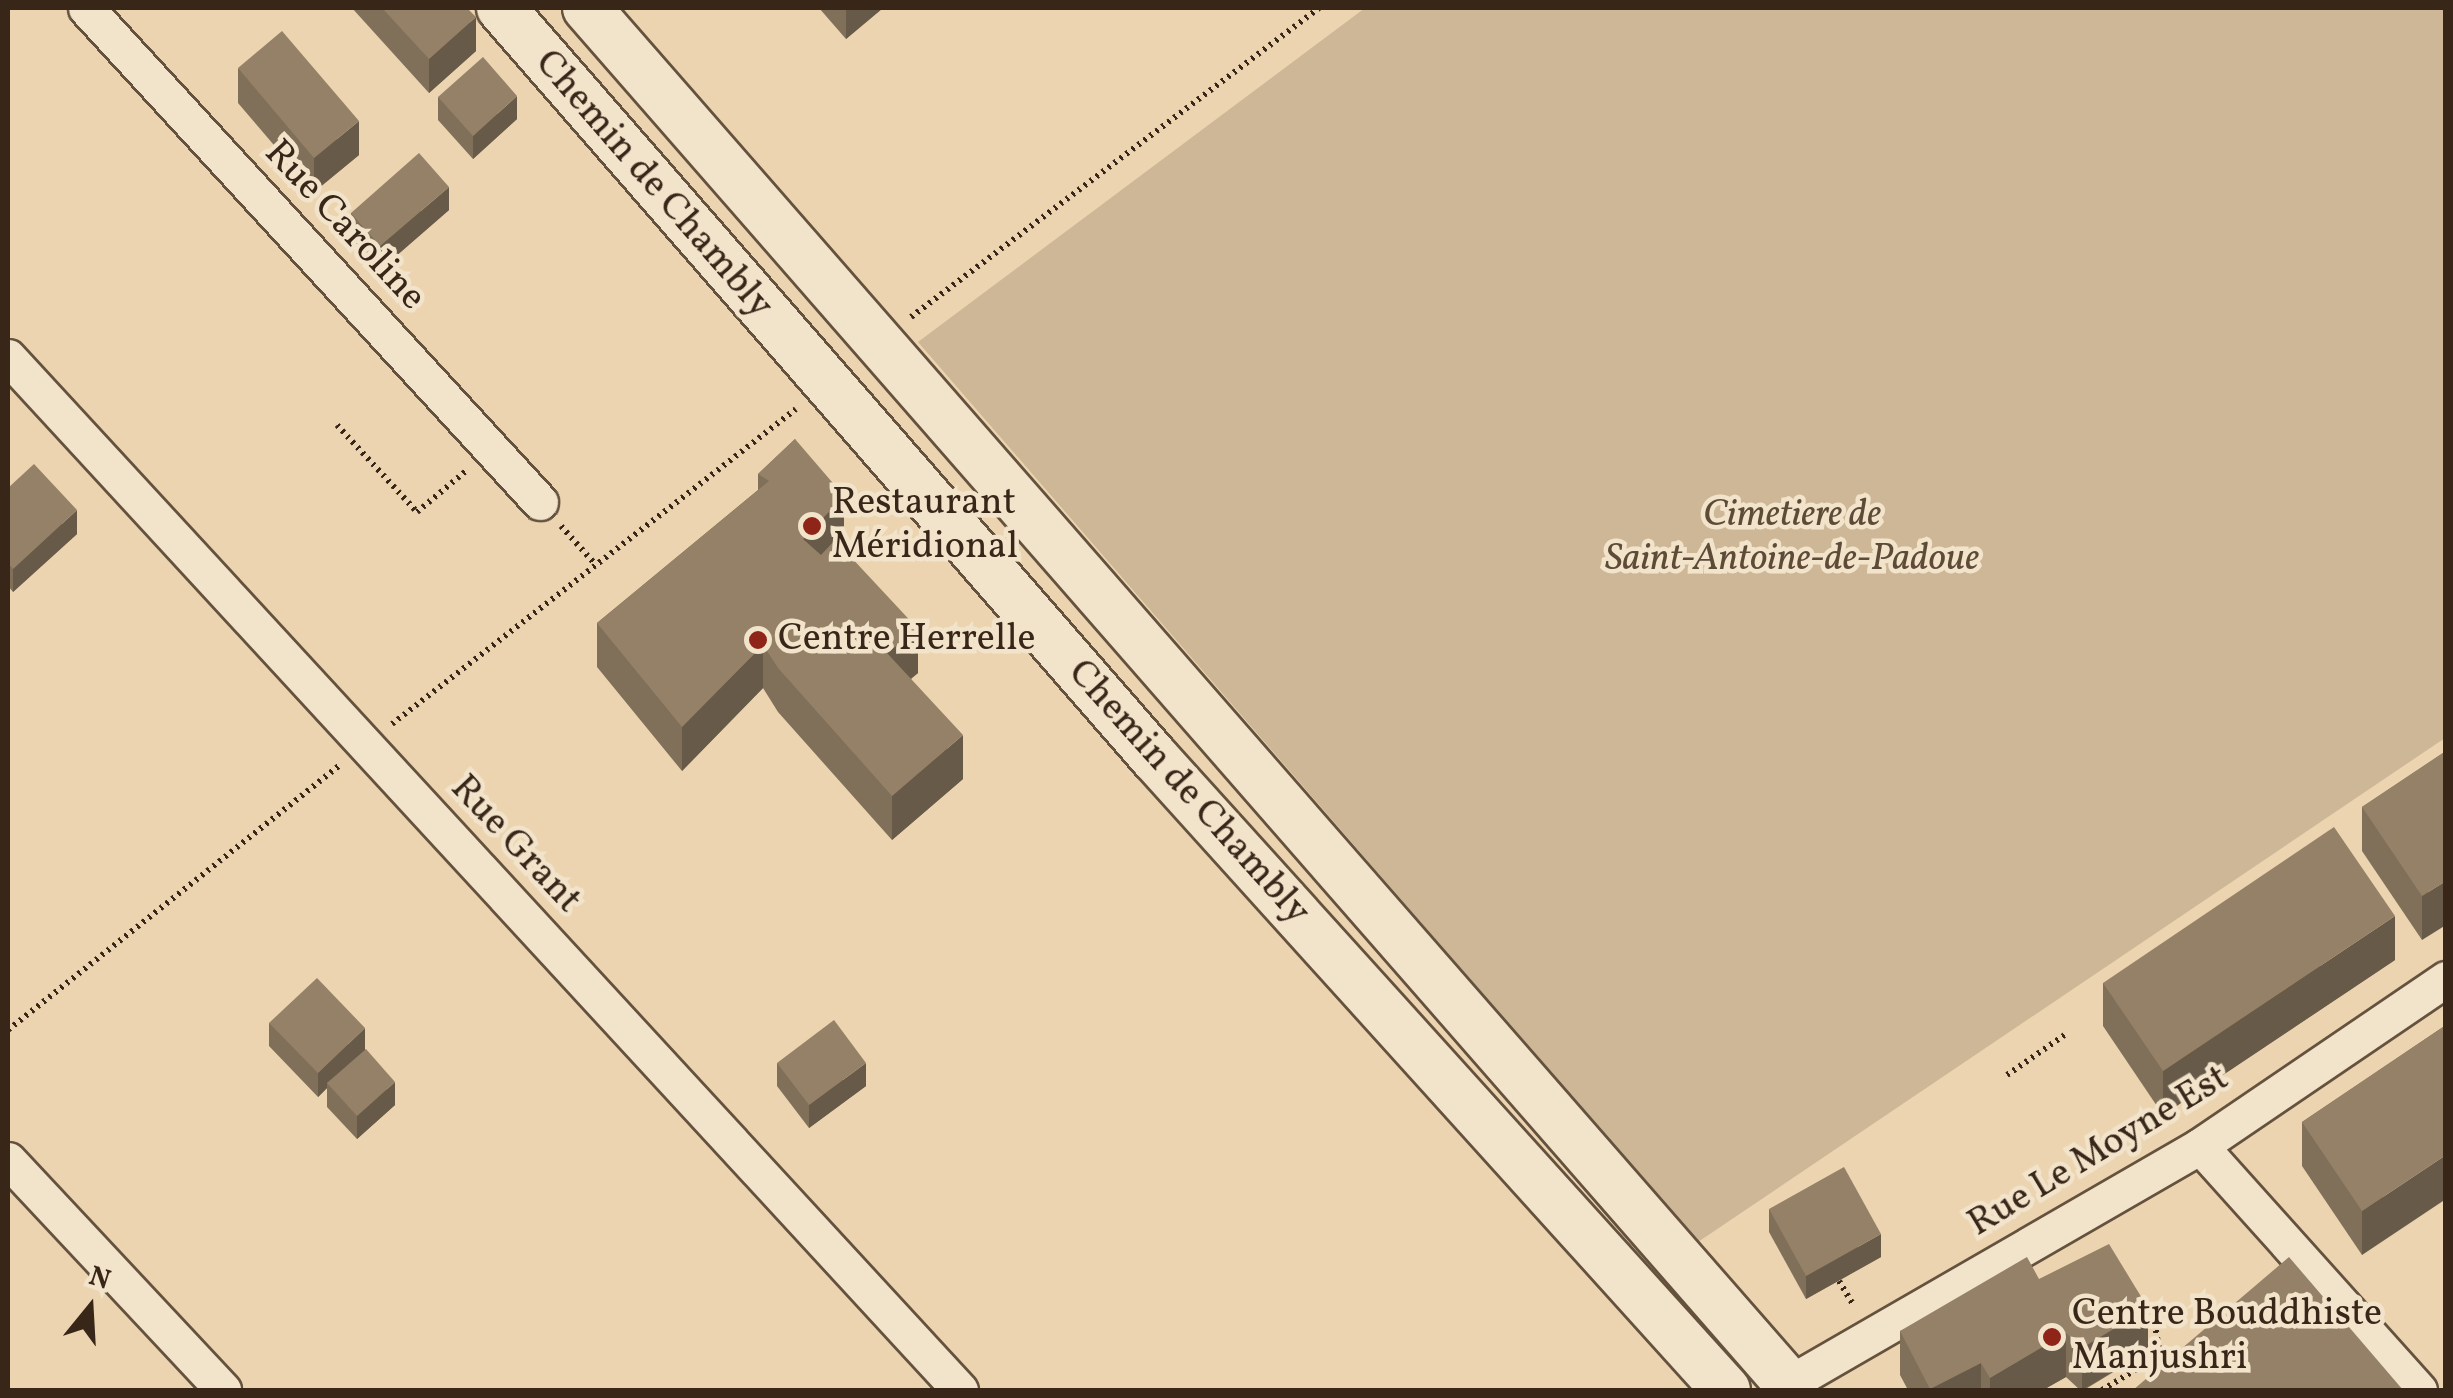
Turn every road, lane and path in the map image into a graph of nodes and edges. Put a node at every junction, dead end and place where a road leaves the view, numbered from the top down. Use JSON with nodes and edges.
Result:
{"nodes":[{"id":1,"x":86,"y":8,"type":"edge"},
{"id":2,"x":501,"y":8,"type":"edge"},
{"id":3,"x":586,"y":8,"type":"edge"},
{"id":4,"x":1319,"y":8,"type":"edge"},
{"id":5,"x":908,"y":319,"type":"dead end"},
{"id":6,"x":8,"y":357,"type":"edge"},
{"id":7,"x":798,"y":407,"type":"dead end"},
{"id":8,"x":336,"y":426,"type":"dead end"},
{"id":9,"x":492,"y":449,"type":"junction"},
{"id":10,"x":540,"y":502,"type":"joint"},
{"id":11,"x":596,"y":565,"type":"junction"},
{"id":12,"x":1206,"y":714,"type":"junction"},
{"id":13,"x":386,"y":730,"type":"dead end"},
{"id":14,"x":353,"y":754,"type":"dead end"},
{"id":15,"x":1154,"y":757,"type":"junction"},
{"id":16,"x":2446,"y":979,"type":"edge"},
{"id":17,"x":8,"y":1030,"type":"edge"},
{"id":18,"x":2066,"y":1034,"type":"dead end"},
{"id":19,"x":2007,"y":1075,"type":"dead end"},
{"id":20,"x":2200,"y":1146,"type":"junction"},
{"id":21,"x":8,"y":1160,"type":"edge"},
{"id":22,"x":2153,"y":1312,"type":"dead end"},
{"id":23,"x":1787,"y":1388,"type":"edge"},
{"id":24,"x":223,"y":1390,"type":"edge"},
{"id":25,"x":960,"y":1390,"type":"edge"},
{"id":26,"x":1726,"y":1390,"type":"edge"},
{"id":27,"x":2102,"y":1390,"type":"edge"},
{"id":28,"x":2419,"y":1390,"type":"edge"}],
"edges":[{"from":1,"to":9,"type":"street","name":"Rue Caroline"},
{"from":2,"to":15,"type":"main road","name":"Chemin de Chambly"},
{"from":3,"to":12,"type":"main road","name":"Chemin de Chambly"},
{"from":4,"to":5,"type":"path"},
{"from":6,"to":25,"type":"street","name":"Rue Grant"},
{"from":7,"to":11,"type":"path"},
{"from":8,"to":9,"type":"path"},
{"from":9,"to":10,"type":"street","name":"Rue Caroline"},
{"from":10,"to":11,"type":"path"},
{"from":11,"to":13,"type":"path"},
{"from":12,"to":15,"type":"main road"},
{"from":12,"to":23,"type":"main road","name":"Chemin de Chambly"},
{"from":14,"to":17,"type":"path"},
{"from":15,"to":26,"type":"main road","name":"Chemin de Chambly"},
{"from":16,"to":20,"type":"street","name":"Rue Le Moyne Est"},
{"from":18,"to":19,"type":"path"},
{"from":20,"to":23,"type":"street","name":"Rue Le Moyne Est"},
{"from":20,"to":28,"type":"street"},
{"from":21,"to":24,"type":"street"},
{"from":22,"to":27,"type":"path"}]}
